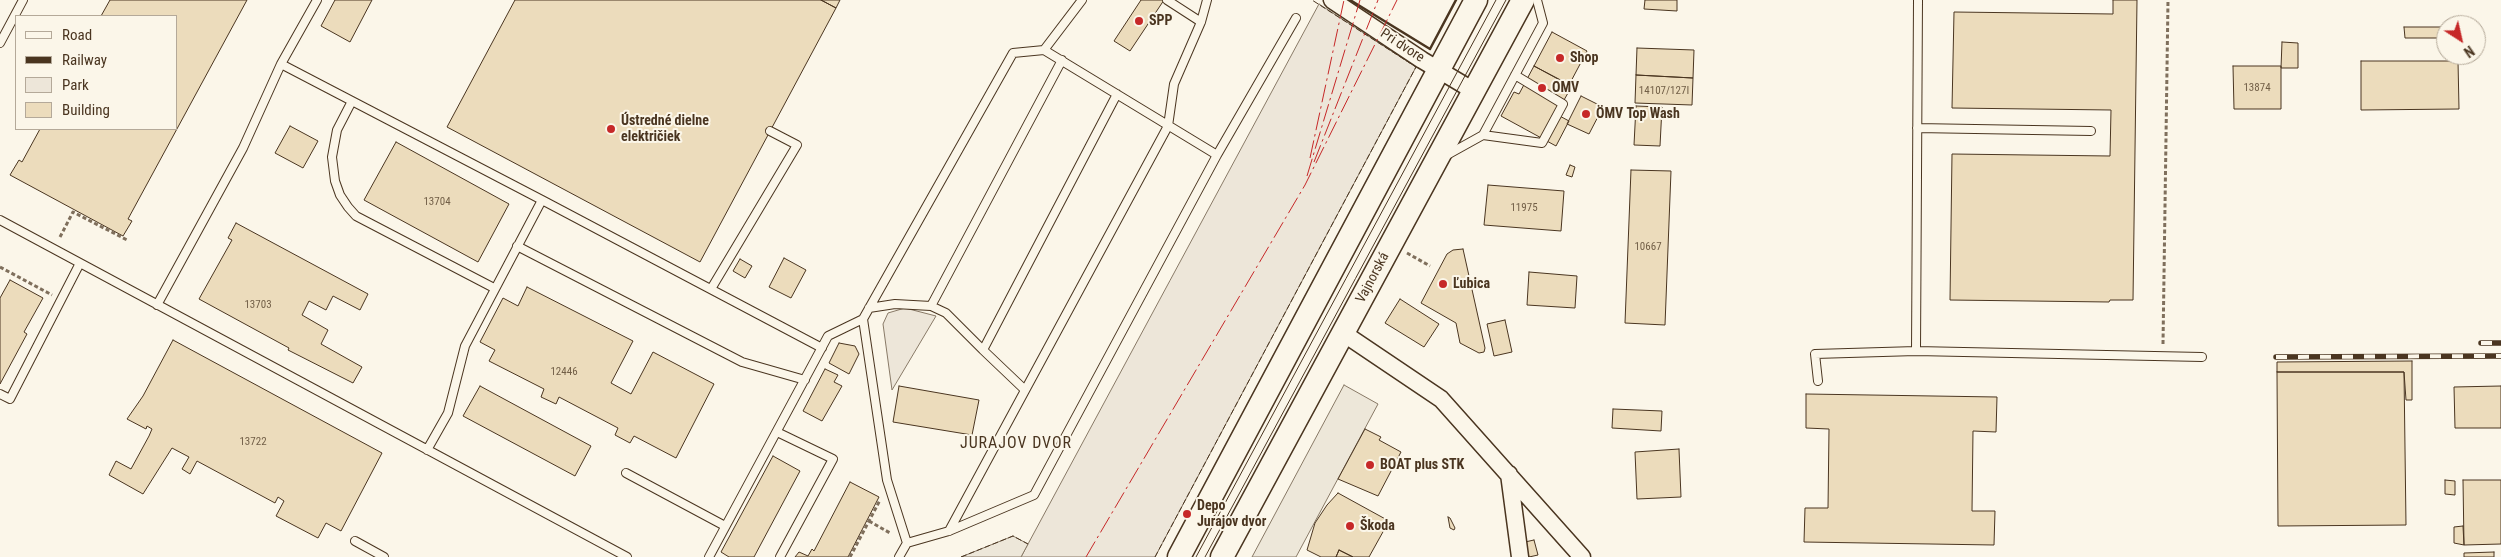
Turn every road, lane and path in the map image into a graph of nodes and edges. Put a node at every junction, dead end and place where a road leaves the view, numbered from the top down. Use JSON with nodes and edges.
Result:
{"nodes":[{"id":1,"x":22,"y":0,"type":"edge"},
{"id":2,"x":317,"y":0,"type":"edge"},
{"id":3,"x":1082,"y":0,"type":"edge"},
{"id":4,"x":1167,"y":0,"type":"edge"},
{"id":5,"x":1207,"y":0,"type":"edge"},
{"id":6,"x":1332,"y":0,"type":"edge"},
{"id":7,"x":1476,"y":0,"type":"edge"},
{"id":8,"x":1523,"y":0,"type":"edge"},
{"id":9,"x":1537,"y":0,"type":"edge"},
{"id":10,"x":1918,"y":0,"type":"edge"},
{"id":11,"x":2168,"y":0,"type":"edge"},
{"id":12,"x":1296,"y":18,"type":"dead end"},
{"id":13,"x":1202,"y":22,"type":"junction"},
{"id":14,"x":0,"y":43,"type":"edge"},
{"id":15,"x":1044,"y":50,"type":"junction"},
{"id":16,"x":1062,"y":60,"type":"junction"},
{"id":17,"x":281,"y":64,"type":"junction"},
{"id":18,"x":1439,"y":70,"type":"junction"},
{"id":19,"x":1515,"y":75,"type":"junction"},
{"id":20,"x":1474,"y":91,"type":"junction"},
{"id":21,"x":1117,"y":94,"type":"junction"},
{"id":22,"x":352,"y":101,"type":"junction"},
{"id":23,"x":1168,"y":126,"type":"junction"},
{"id":24,"x":1917,"y":128,"type":"junction"},
{"id":25,"x":770,"y":131,"type":"dead end"},
{"id":26,"x":2091,"y":132,"type":"dead end"},
{"id":27,"x":1483,"y":135,"type":"junction"},
{"id":28,"x":1217,"y":155,"type":"junction"},
{"id":29,"x":1436,"y":161,"type":"junction"},
{"id":30,"x":542,"y":200,"type":"junction"},
{"id":31,"x":0,"y":220,"type":"edge"},
{"id":32,"x":60,"y":236,"type":"dead end"},
{"id":33,"x":127,"y":240,"type":"dead end"},
{"id":34,"x":517,"y":246,"type":"junction"},
{"id":35,"x":1405,"y":252,"type":"dead end"},
{"id":36,"x":80,"y":263,"type":"junction"},
{"id":37,"x":1430,"y":266,"type":"dead end"},
{"id":38,"x":0,"y":267,"type":"edge"},
{"id":39,"x":494,"y":288,"type":"junction"},
{"id":40,"x":711,"y":289,"type":"junction"},
{"id":41,"x":61,"y":300,"type":"junction"},
{"id":42,"x":157,"y":304,"type":"junction"},
{"id":43,"x":931,"y":306,"type":"junction"},
{"id":44,"x":869,"y":308,"type":"junction"},
{"id":45,"x":863,"y":319,"type":"junction"},
{"id":46,"x":1343,"y":333,"type":"junction"},
{"id":47,"x":822,"y":348,"type":"junction"},
{"id":48,"x":983,"y":350,"type":"junction"},
{"id":49,"x":1916,"y":351,"type":"junction"},
{"id":50,"x":2163,"y":356,"type":"junction"},
{"id":51,"x":2202,"y":358,"type":"dead end"},
{"id":52,"x":805,"y":380,"type":"junction"},
{"id":53,"x":1818,"y":381,"type":"dead end"},
{"id":54,"x":1025,"y":390,"type":"junction"},
{"id":55,"x":0,"y":394,"type":"edge"},
{"id":56,"x":777,"y":432,"type":"junction"},
{"id":57,"x":427,"y":450,"type":"junction"},
{"id":58,"x":626,"y":473,"type":"dead end"},
{"id":59,"x":1508,"y":474,"type":"junction"},
{"id":60,"x":884,"y":492,"type":"dead end"},
{"id":61,"x":869,"y":521,"type":"junction"},
{"id":62,"x":725,"y":526,"type":"junction"},
{"id":63,"x":949,"y":531,"type":"junction"},
{"id":64,"x":355,"y":541,"type":"dead end"},
{"id":65,"x":907,"y":543,"type":"junction"},
{"id":66,"x":384,"y":557,"type":"edge"},
{"id":67,"x":627,"y":557,"type":"edge"},
{"id":68,"x":709,"y":557,"type":"edge"},
{"id":69,"x":780,"y":557,"type":"edge"},
{"id":70,"x":850,"y":557,"type":"edge"},
{"id":71,"x":899,"y":557,"type":"edge"},
{"id":72,"x":1179,"y":557,"type":"edge"},
{"id":73,"x":1222,"y":557,"type":"edge"},
{"id":74,"x":1520,"y":557,"type":"edge"},
{"id":75,"x":1582,"y":557,"type":"edge"}],
"edges":[{"from":1,"to":14,"type":"lane"},
{"from":2,"to":17,"type":"lane"},
{"from":3,"to":15,"type":"lane"},
{"from":4,"to":13,"type":"lane"},
{"from":5,"to":13,"type":"lane"},
{"from":6,"to":18,"type":"street","name":"Pri dvore"},
{"from":7,"to":18,"type":"main road"},
{"from":8,"to":20,"type":"main road","name":"Vajnorská"},
{"from":9,"to":19,"type":"lane"},
{"from":10,"to":24,"type":"lane"},
{"from":11,"to":50,"type":"path"},
{"from":12,"to":28,"type":"lane"},
{"from":13,"to":23,"type":"lane"},
{"from":15,"to":16,"type":"lane"},
{"from":15,"to":44,"type":"lane"},
{"from":16,"to":21,"type":"lane"},
{"from":16,"to":43,"type":"lane"},
{"from":17,"to":22,"type":"lane"},
{"from":17,"to":42,"type":"lane"},
{"from":18,"to":20,"type":"street","name":"Pri dvore"},
{"from":18,"to":72,"type":"main road"},
{"from":19,"to":27,"type":"lane"},
{"from":19,"to":27,"type":"lane"},
{"from":20,"to":29,"type":"main road","name":"Vajnorská"},
{"from":21,"to":23,"type":"lane"},
{"from":21,"to":48,"type":"lane"},
{"from":22,"to":30,"type":"lane"},
{"from":22,"to":39,"type":"lane"},
{"from":23,"to":28,"type":"lane"},
{"from":23,"to":54,"type":"lane"},
{"from":24,"to":26,"type":"lane"},
{"from":24,"to":49,"type":"lane"},
{"from":25,"to":40,"type":"lane"},
{"from":27,"to":29,"type":"lane"},
{"from":28,"to":63,"type":"lane"},
{"from":29,"to":46,"type":"main road","name":"Vajnorská"},
{"from":30,"to":34,"type":"lane"},
{"from":30,"to":40,"type":"lane"},
{"from":31,"to":36,"type":"lane"},
{"from":32,"to":33,"type":"path"},
{"from":34,"to":39,"type":"lane"},
{"from":34,"to":52,"type":"lane"},
{"from":35,"to":37,"type":"path"},
{"from":36,"to":41,"type":"lane"},
{"from":36,"to":42,"type":"lane"},
{"from":38,"to":41,"type":"path"},
{"from":39,"to":57,"type":"lane"},
{"from":40,"to":47,"type":"lane"},
{"from":41,"to":55,"type":"lane"},
{"from":42,"to":57,"type":"lane"},
{"from":43,"to":44,"type":"lane"},
{"from":43,"to":48,"type":"lane"},
{"from":44,"to":45,"type":"lane"},
{"from":45,"to":47,"type":"lane"},
{"from":45,"to":65,"type":"lane"},
{"from":46,"to":59,"type":"street"},
{"from":46,"to":73,"type":"main road","name":"Vajnorská"},
{"from":47,"to":52,"type":"lane"},
{"from":48,"to":54,"type":"lane"},
{"from":49,"to":50,"type":"lane"},
{"from":49,"to":53,"type":"lane"},
{"from":50,"to":51,"type":"lane"},
{"from":52,"to":56,"type":"lane"},
{"from":54,"to":63,"type":"lane"},
{"from":56,"to":62,"type":"lane"},
{"from":56,"to":69,"type":"lane"},
{"from":57,"to":67,"type":"lane"},
{"from":58,"to":62,"type":"lane"},
{"from":59,"to":74,"type":"street"},
{"from":59,"to":75,"type":"street"},
{"from":60,"to":61,"type":"path"},
{"from":61,"to":65,"type":"path"},
{"from":61,"to":70,"type":"path"},
{"from":62,"to":68,"type":"lane"},
{"from":63,"to":65,"type":"lane"},
{"from":64,"to":66,"type":"lane"},
{"from":65,"to":71,"type":"lane"}]}
